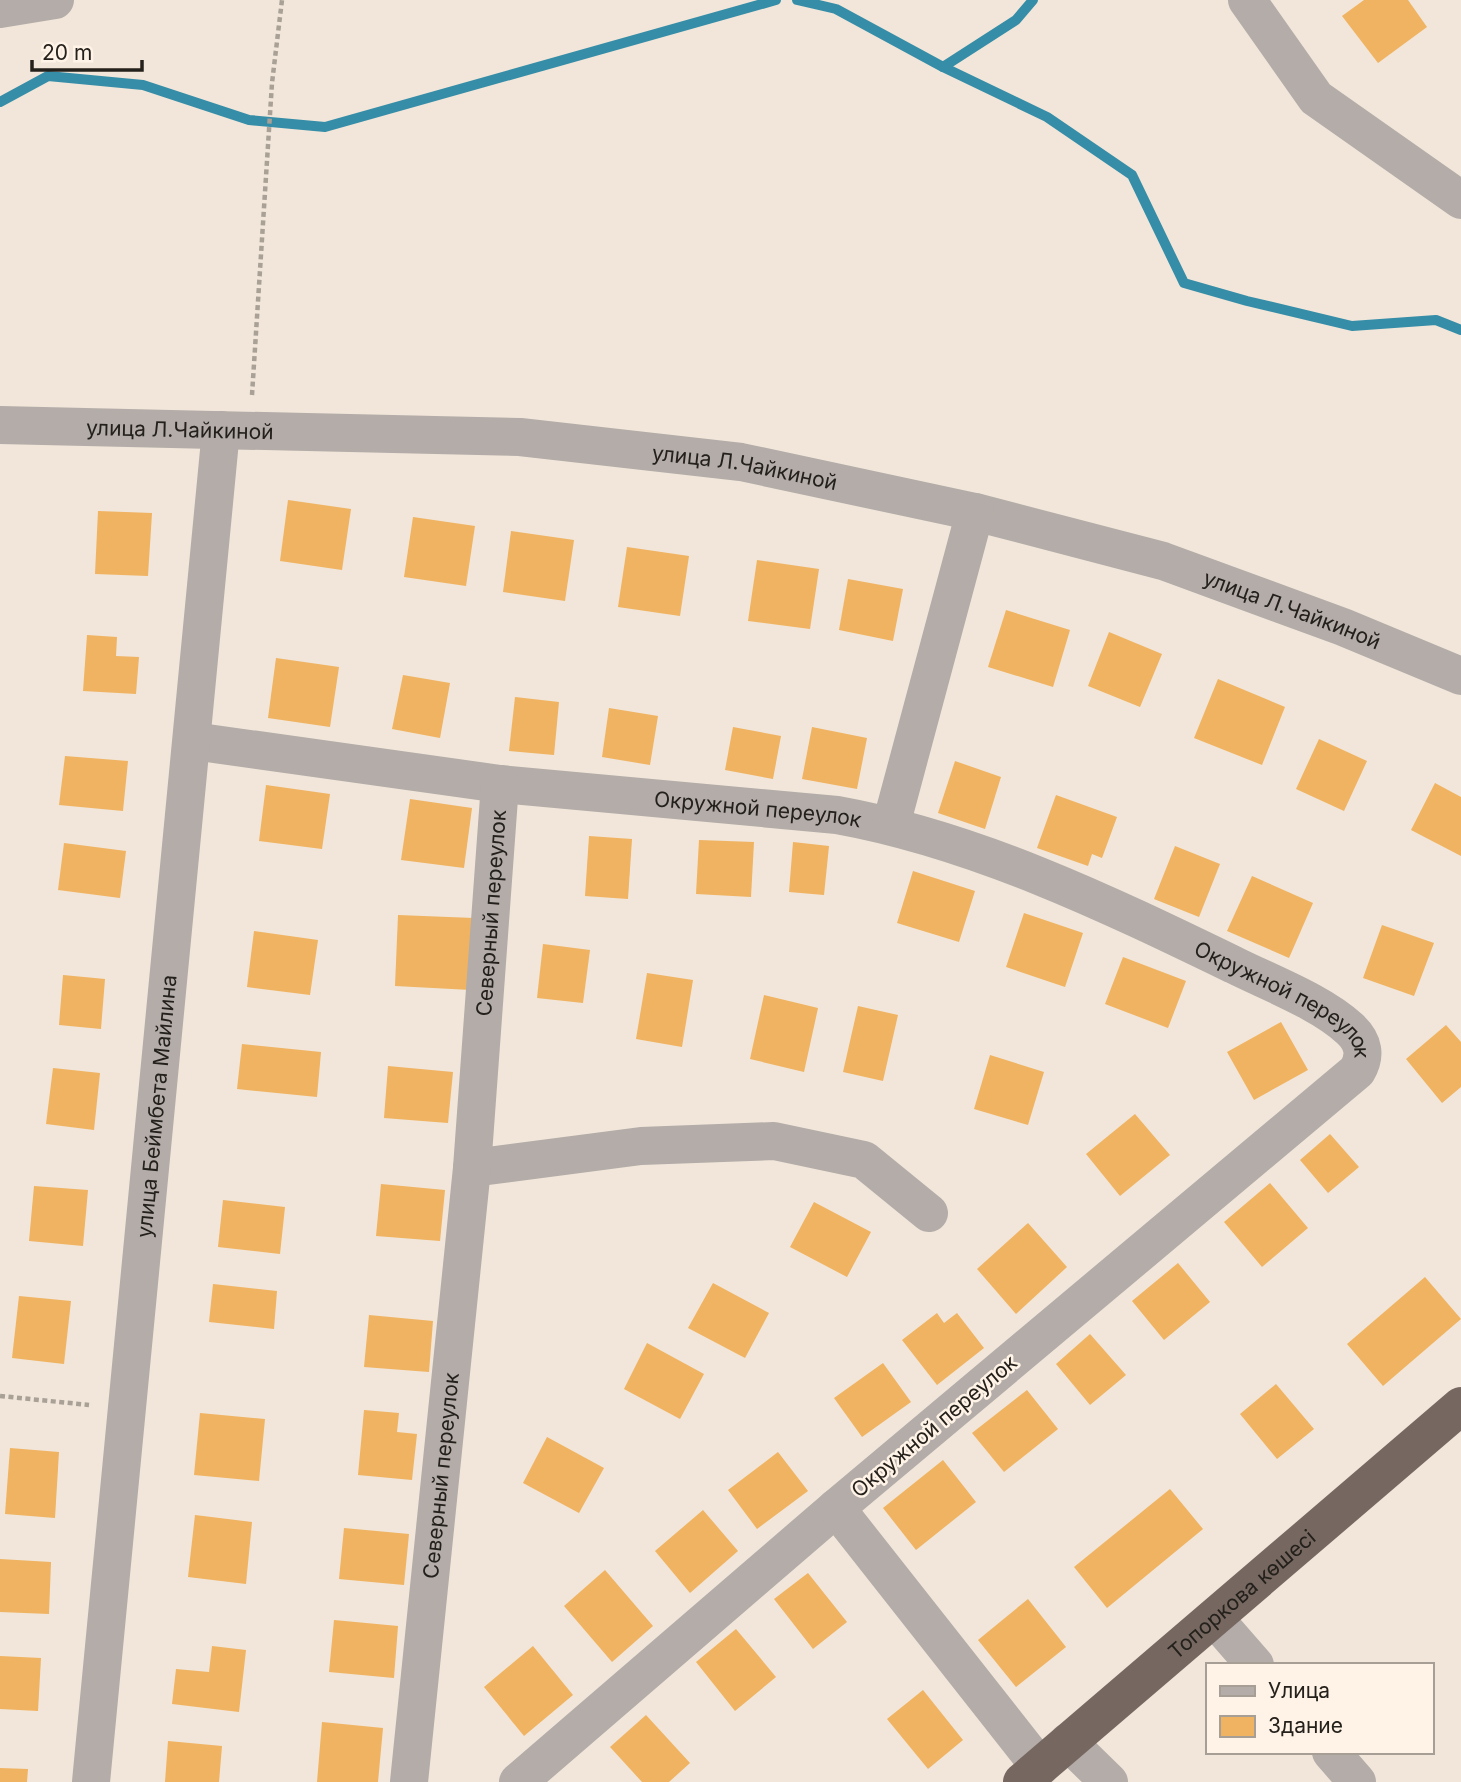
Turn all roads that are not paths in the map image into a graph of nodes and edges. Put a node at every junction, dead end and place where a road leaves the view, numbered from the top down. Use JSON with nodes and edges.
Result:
{"nodes":[{"id":1,"x":55,"y":0,"type":"edge"},
{"id":2,"x":1252,"y":2,"type":"edge"},
{"id":3,"x":0,"y":9,"type":"edge"},
{"id":4,"x":1461,"y":200,"type":"edge"},
{"id":5,"x":0,"y":425,"type":"edge"},
{"id":6,"x":235,"y":431,"type":"junction"},
{"id":7,"x":975,"y":512,"type":"junction"},
{"id":8,"x":1461,"y":676,"type":"edge"},
{"id":9,"x":193,"y":741,"type":"junction"},
{"id":10,"x":500,"y":784,"type":"junction"},
{"id":11,"x":891,"y":825,"type":"junction"},
{"id":12,"x":472,"y":1168,"type":"junction"},
{"id":13,"x":929,"y":1213,"type":"dead end"},
{"id":14,"x":1461,"y":1406,"type":"edge"},
{"id":15,"x":836,"y":1508,"type":"junction"},
{"id":16,"x":1214,"y":1618,"type":"junction"},
{"id":17,"x":1253,"y":1663,"type":"edge"},
{"id":18,"x":1068,"y":1742,"type":"junction"},
{"id":19,"x":1333,"y":1754,"type":"edge"},
{"id":20,"x":1031,"y":1774,"type":"edge"},
{"id":21,"x":91,"y":1782,"type":"edge"},
{"id":22,"x":409,"y":1782,"type":"edge"},
{"id":23,"x":518,"y":1782,"type":"edge"},
{"id":24,"x":1109,"y":1782,"type":"edge"},
{"id":25,"x":1357,"y":1782,"type":"edge"}],
"edges":[{"from":1,"to":3,"type":"street"},
{"from":2,"to":4,"type":"street"},
{"from":5,"to":6,"type":"street","name":"улица Л.Чайкиной"},
{"from":6,"to":7,"type":"street","name":"улица Л.Чайкиной"},
{"from":6,"to":9,"type":"street","name":"улица Беймбета Майлина"},
{"from":7,"to":8,"type":"street","name":"улица Л.Чайкиной"},
{"from":7,"to":11,"type":"street"},
{"from":9,"to":10,"type":"street","name":"Окружной переулок"},
{"from":9,"to":21,"type":"street","name":"улица Беймбета Майлина"},
{"from":10,"to":11,"type":"street","name":"Окружной переулок"},
{"from":10,"to":12,"type":"street","name":"Северный переулок"},
{"from":11,"to":15,"type":"street","name":"Окружной переулок"},
{"from":12,"to":13,"type":"street"},
{"from":12,"to":22,"type":"street","name":"Северный переулок"},
{"from":14,"to":16,"type":"highway","name":"Топоркова көшесі"},
{"from":15,"to":20,"type":"street"},
{"from":15,"to":23,"type":"street","name":"Окружной переулок"},
{"from":16,"to":17,"type":"street"},
{"from":16,"to":18,"type":"highway","name":"Топоркова көшесі"},
{"from":18,"to":20,"type":"highway","name":"Топоркова көшесі"},
{"from":18,"to":24,"type":"street"},
{"from":19,"to":25,"type":"street"}]}
